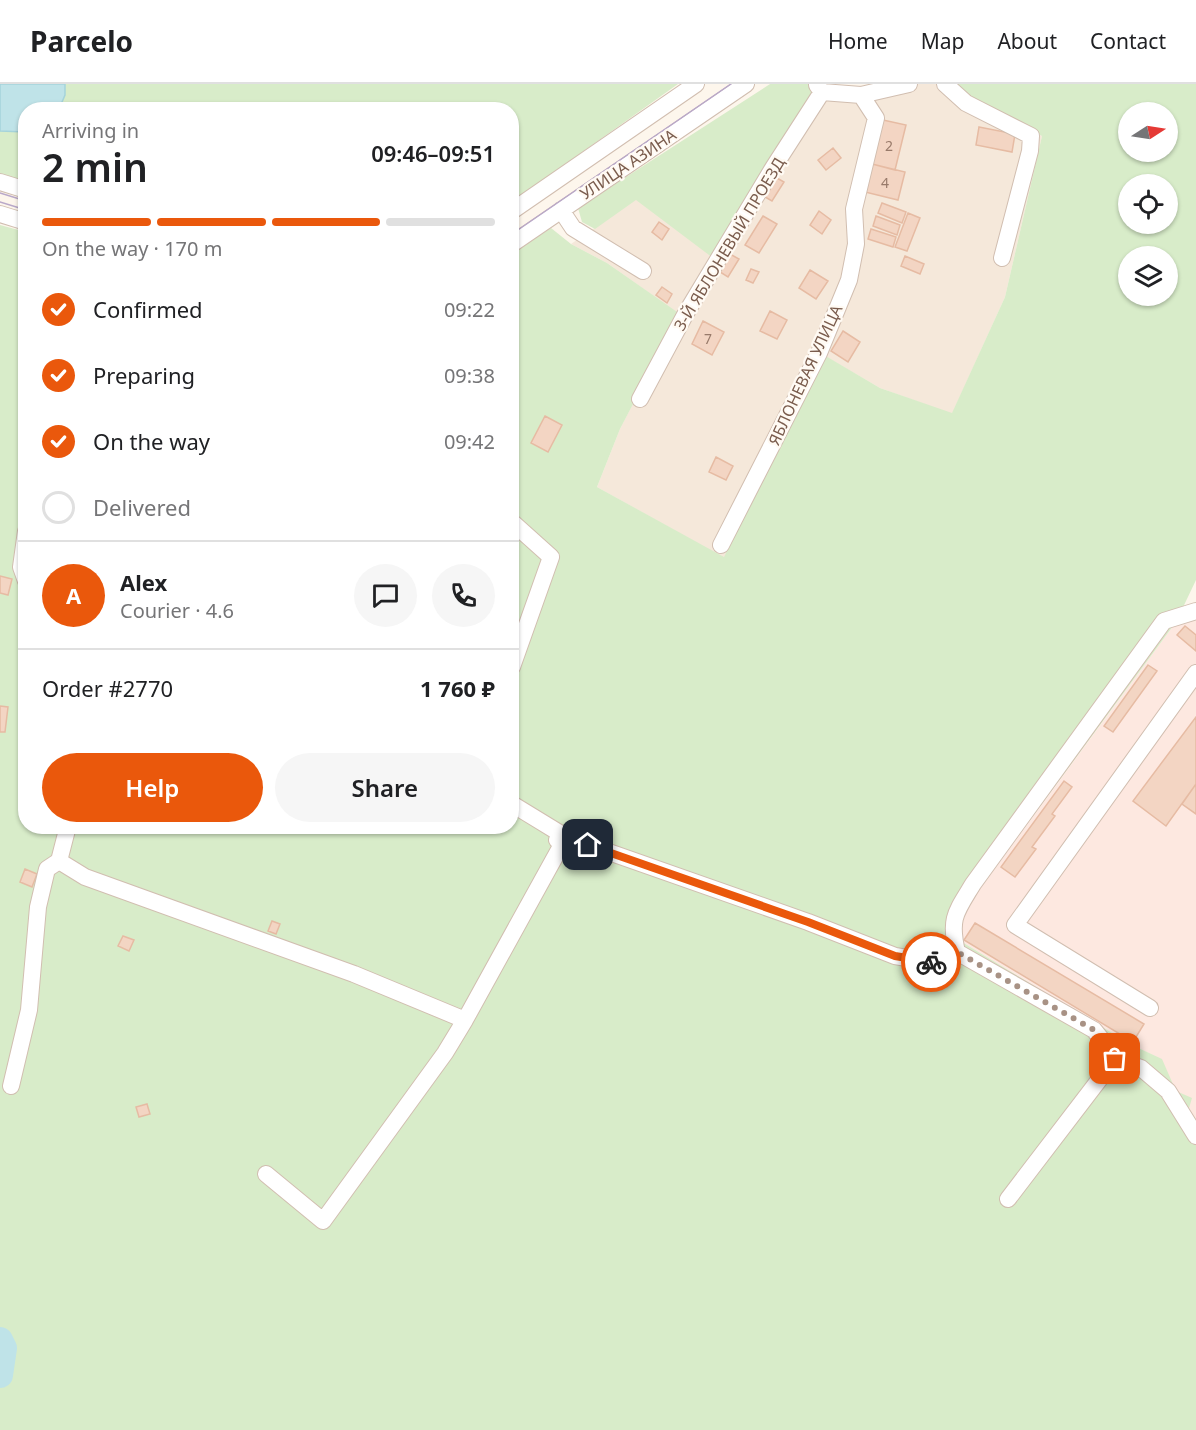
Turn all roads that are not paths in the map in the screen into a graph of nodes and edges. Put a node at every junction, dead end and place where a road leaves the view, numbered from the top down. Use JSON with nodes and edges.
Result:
{"nodes":[{"id":1,"x":696,"y":84,"type":"edge"},
{"id":2,"x":746,"y":84,"type":"edge"},
{"id":3,"x":909,"y":84,"type":"edge"},
{"id":4,"x":945,"y":84,"type":"edge"},
{"id":5,"x":819,"y":88,"type":"edge"},
{"id":6,"x":861,"y":95,"type":"junction"},
{"id":7,"x":0,"y":182,"type":"edge"},
{"id":8,"x":18,"y":188,"type":"edge"},
{"id":9,"x":519,"y":206,"type":"edge"},
{"id":10,"x":561,"y":210,"type":"junction"},
{"id":11,"x":0,"y":214,"type":"edge"},
{"id":12,"x":18,"y":220,"type":"edge"},
{"id":13,"x":519,"y":239,"type":"edge"},
{"id":14,"x":1002,"y":258,"type":"dead end"},
{"id":15,"x":643,"y":271,"type":"dead end"},
{"id":16,"x":640,"y":399,"type":"dead end"},
{"id":17,"x":519,"y":528,"type":"edge"},
{"id":18,"x":721,"y":544,"type":"dead end"},
{"id":19,"x":1196,"y":610,"type":"edge"},
{"id":20,"x":519,"y":647,"type":"edge"},
{"id":21,"x":1196,"y":673,"type":"edge"},
{"id":22,"x":519,"y":809,"type":"edge"},
{"id":23,"x":66,"y":834,"type":"edge"},
{"id":24,"x":561,"y":838,"type":"junction"},
{"id":25,"x":58,"y":861,"type":"junction"},
{"id":26,"x":957,"y":952,"type":"junction"},
{"id":27,"x":1150,"y":1008,"type":"dead end"},
{"id":28,"x":465,"y":1020,"type":"junction"},
{"id":29,"x":1115,"y":1059,"type":"junction"},
{"id":30,"x":11,"y":1086,"type":"dead end"},
{"id":31,"x":1196,"y":1136,"type":"edge"},
{"id":32,"x":266,"y":1174,"type":"dead end"},
{"id":33,"x":1008,"y":1199,"type":"dead end"}],
"edges":[{"from":1,"to":9,"type":"street","name":"УЛИЦА АЗИНА"},
{"from":2,"to":10,"type":"street","name":"УЛИЦА АЗИНА"},
{"from":3,"to":6,"type":"street"},
{"from":4,"to":14,"type":"street"},
{"from":5,"to":6,"type":"street"},
{"from":5,"to":16,"type":"street","name":"3-Й ЯБЛОНЕВЫЙ ПРОЕЗД"},
{"from":6,"to":18,"type":"street","name":"ЯБЛОНЕВАЯ УЛИЦА"},
{"from":7,"to":8,"type":"street"},
{"from":10,"to":13,"type":"street","name":"УЛИЦА АЗИНА"},
{"from":10,"to":15,"type":"street"},
{"from":11,"to":12,"type":"street"},
{"from":17,"to":20,"type":"street"},
{"from":19,"to":26,"type":"street"},
{"from":21,"to":27,"type":"street"},
{"from":22,"to":24,"type":"street"},
{"from":23,"to":25,"type":"street"},
{"from":24,"to":26,"type":"street"},
{"from":24,"to":28,"type":"street"},
{"from":25,"to":28,"type":"street"},
{"from":25,"to":30,"type":"street"},
{"from":26,"to":29,"type":"street"},
{"from":28,"to":32,"type":"street"},
{"from":29,"to":31,"type":"street"},
{"from":29,"to":33,"type":"street"}]}
